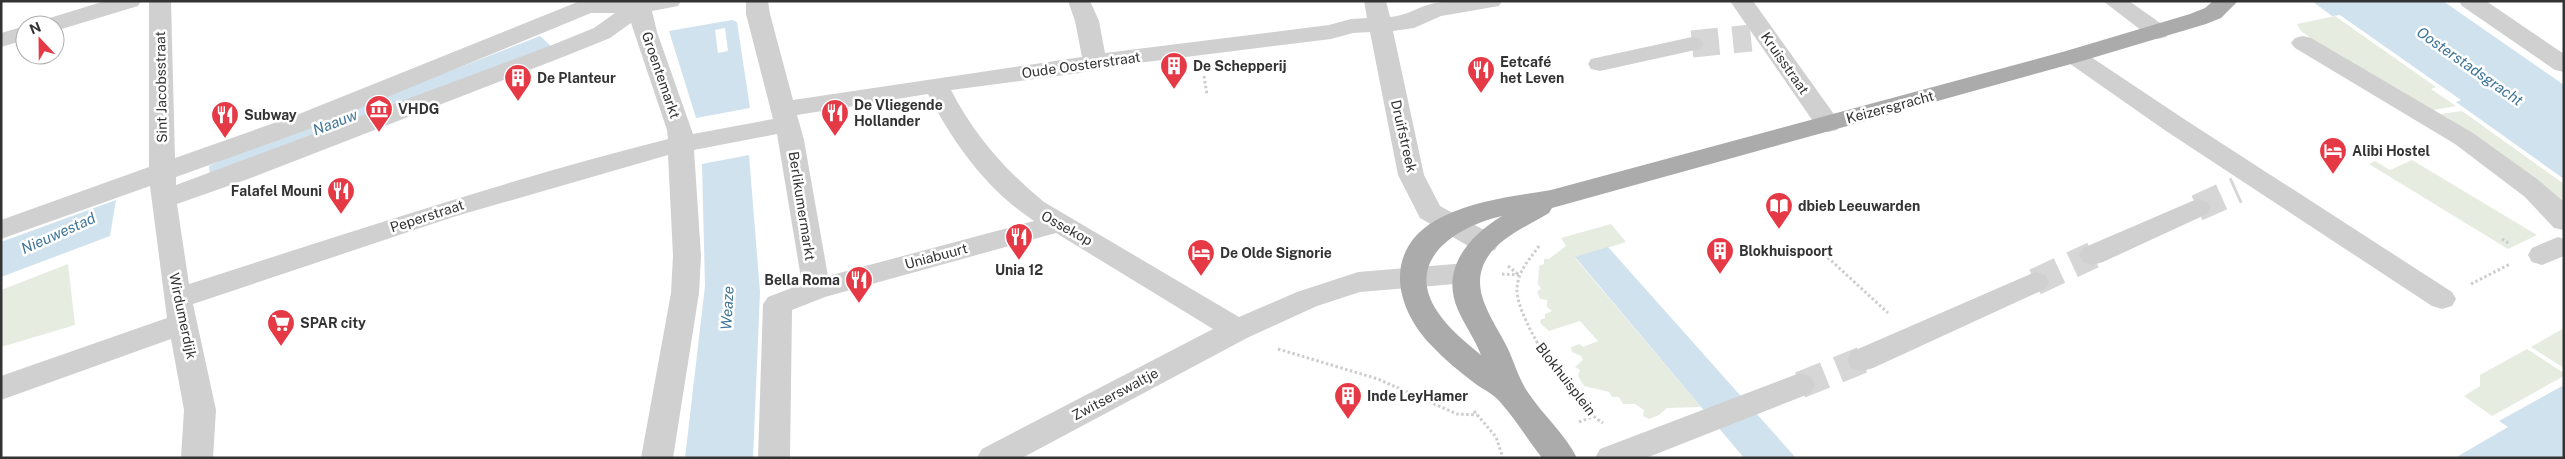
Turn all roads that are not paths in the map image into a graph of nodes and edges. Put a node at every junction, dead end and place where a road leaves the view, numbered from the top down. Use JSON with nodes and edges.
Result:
{"nodes":[{"id":1,"x":130,"y":1,"type":"edge"},
{"id":2,"x":160,"y":1,"type":"edge"},
{"id":3,"x":670,"y":1,"type":"edge"},
{"id":4,"x":757,"y":1,"type":"edge"},
{"id":5,"x":1079,"y":1,"type":"edge"},
{"id":6,"x":1491,"y":1,"type":"edge"},
{"id":7,"x":1741,"y":1,"type":"edge"},
{"id":8,"x":2114,"y":1,"type":"edge"},
{"id":9,"x":2470,"y":1,"type":"edge"},
{"id":10,"x":585,"y":3,"type":"edge"},
{"id":11,"x":2227,"y":3,"type":"edge"},
{"id":12,"x":638,"y":4,"type":"edge"},
{"id":13,"x":1377,"y":13,"type":"edge"},
{"id":14,"x":65,"y":21,"type":"edge"},
{"id":15,"x":2158,"y":32,"type":"junction"},
{"id":16,"x":15,"y":36,"type":"edge"},
{"id":17,"x":1,"y":40,"type":"edge"},
{"id":18,"x":2303,"y":43,"type":"dead end"},
{"id":19,"x":1692,"y":44,"type":"tunnel mouth"},
{"id":20,"x":1094,"y":53,"type":"junction"},
{"id":21,"x":2074,"y":56,"type":"junction"},
{"id":22,"x":1600,"y":64,"type":"dead end"},
{"id":23,"x":2564,"y":65,"type":"edge"},
{"id":24,"x":936,"y":85,"type":"junction"},
{"id":25,"x":785,"y":117,"type":"junction"},
{"id":26,"x":1828,"y":124,"type":"junction"},
{"id":27,"x":681,"y":144,"type":"junction"},
{"id":28,"x":206,"y":171,"type":"junction"},
{"id":29,"x":163,"y":186,"type":"junction"},
{"id":30,"x":1551,"y":199,"type":"junction"},
{"id":31,"x":2197,"y":208,"type":"tunnel mouth"},
{"id":32,"x":1056,"y":224,"type":"junction"},
{"id":33,"x":1452,"y":224,"type":"junction"},
{"id":34,"x":1,"y":230,"type":"edge"},
{"id":35,"x":1485,"y":244,"type":"junction"},
{"id":36,"x":2551,"y":245,"type":"edge"},
{"id":37,"x":2093,"y":255,"type":"tunnel mouth"},
{"id":38,"x":1467,"y":273,"type":"junction"},
{"id":39,"x":1412,"y":277,"type":"junction"},
{"id":40,"x":2035,"y":282,"type":"tunnel mouth"},
{"id":41,"x":817,"y":289,"type":"junction"},
{"id":42,"x":2442,"y":300,"type":"dead end"},
{"id":43,"x":179,"y":312,"type":"junction"},
{"id":44,"x":1237,"y":330,"type":"junction"},
{"id":45,"x":1862,"y":360,"type":"tunnel mouth"},
{"id":46,"x":1800,"y":385,"type":"tunnel mouth"},
{"id":47,"x":1,"y":388,"type":"edge"},
{"id":48,"x":1511,"y":393,"type":"junction"},
{"id":49,"x":197,"y":458,"type":"edge"},
{"id":50,"x":657,"y":458,"type":"edge"},
{"id":51,"x":774,"y":458,"type":"edge"},
{"id":52,"x":993,"y":458,"type":"edge"},
{"id":53,"x":1561,"y":458,"type":"edge"},
{"id":54,"x":1611,"y":458,"type":"edge"}],
"edges":[{"from":1,"to":14,"type":"street"},
{"from":2,"to":29,"type":"street","name":"Sint Jacobsstraat"},
{"from":3,"to":12,"type":"street"},
{"from":4,"to":25,"type":"street"},
{"from":5,"to":20,"type":"street"},
{"from":6,"to":13,"type":"street","name":"Oude Oosterstraat"},
{"from":7,"to":26,"type":"street","name":"Kruisstraat"},
{"from":8,"to":15,"type":"street"},
{"from":9,"to":23,"type":"street"},
{"from":10,"to":12,"type":"street"},
{"from":10,"to":28,"type":"street"},
{"from":11,"to":15,"type":"main road","name":"Keizersgracht"},
{"from":12,"to":27,"type":"street","name":"Groentemarkt"},
{"from":12,"to":28,"type":"street"},
{"from":13,"to":20,"type":"street","name":"Oude Oosterstraat"},
{"from":13,"to":33,"type":"street","name":"Druifstreek"},
{"from":15,"to":21,"type":"main road","name":"Keizersgracht"},
{"from":16,"to":17,"type":"street"},
{"from":18,"to":36,"type":"street"},
{"from":19,"to":22,"type":"street"},
{"from":20,"to":24,"type":"street","name":"Oude Oosterstraat"},
{"from":21,"to":26,"type":"main road","name":"Keizersgracht"},
{"from":21,"to":42,"type":"street"},
{"from":24,"to":25,"type":"street","name":"Oude Oosterstraat"},
{"from":24,"to":32,"type":"street","name":"Ossekop"},
{"from":25,"to":27,"type":"street","name":"Peperstraat"},
{"from":25,"to":41,"type":"street","name":"Berlikumermarkt"},
{"from":26,"to":30,"type":"main road","name":"Keizersgracht"},
{"from":27,"to":43,"type":"street","name":"Peperstraat"},
{"from":27,"to":50,"type":"street"},
{"from":28,"to":29,"type":"street"},
{"from":29,"to":34,"type":"street"},
{"from":29,"to":43,"type":"street","name":"Wirdumerdijk"},
{"from":30,"to":33,"type":"main road","name":"Keizersgracht"},
{"from":30,"to":35,"type":"main road","name":"Keizersgracht"},
{"from":31,"to":37,"type":"street"},
{"from":32,"to":41,"type":"street","name":"Uniabuurt"},
{"from":32,"to":44,"type":"street","name":"Ossekop"},
{"from":33,"to":35,"type":"street","name":"Druifstreek"},
{"from":33,"to":39,"type":"main road"},
{"from":35,"to":38,"type":"main road"},
{"from":38,"to":39,"type":"street"},
{"from":38,"to":48,"type":"main road"},
{"from":39,"to":44,"type":"street"},
{"from":39,"to":48,"type":"main road"},
{"from":40,"to":45,"type":"street"},
{"from":41,"to":51,"type":"street"},
{"from":43,"to":47,"type":"street"},
{"from":43,"to":49,"type":"street","name":"Wirdumerdijk"},
{"from":44,"to":52,"type":"street","name":"Zwitserswaltje"},
{"from":46,"to":54,"type":"street"},
{"from":48,"to":53,"type":"main road"}]}
